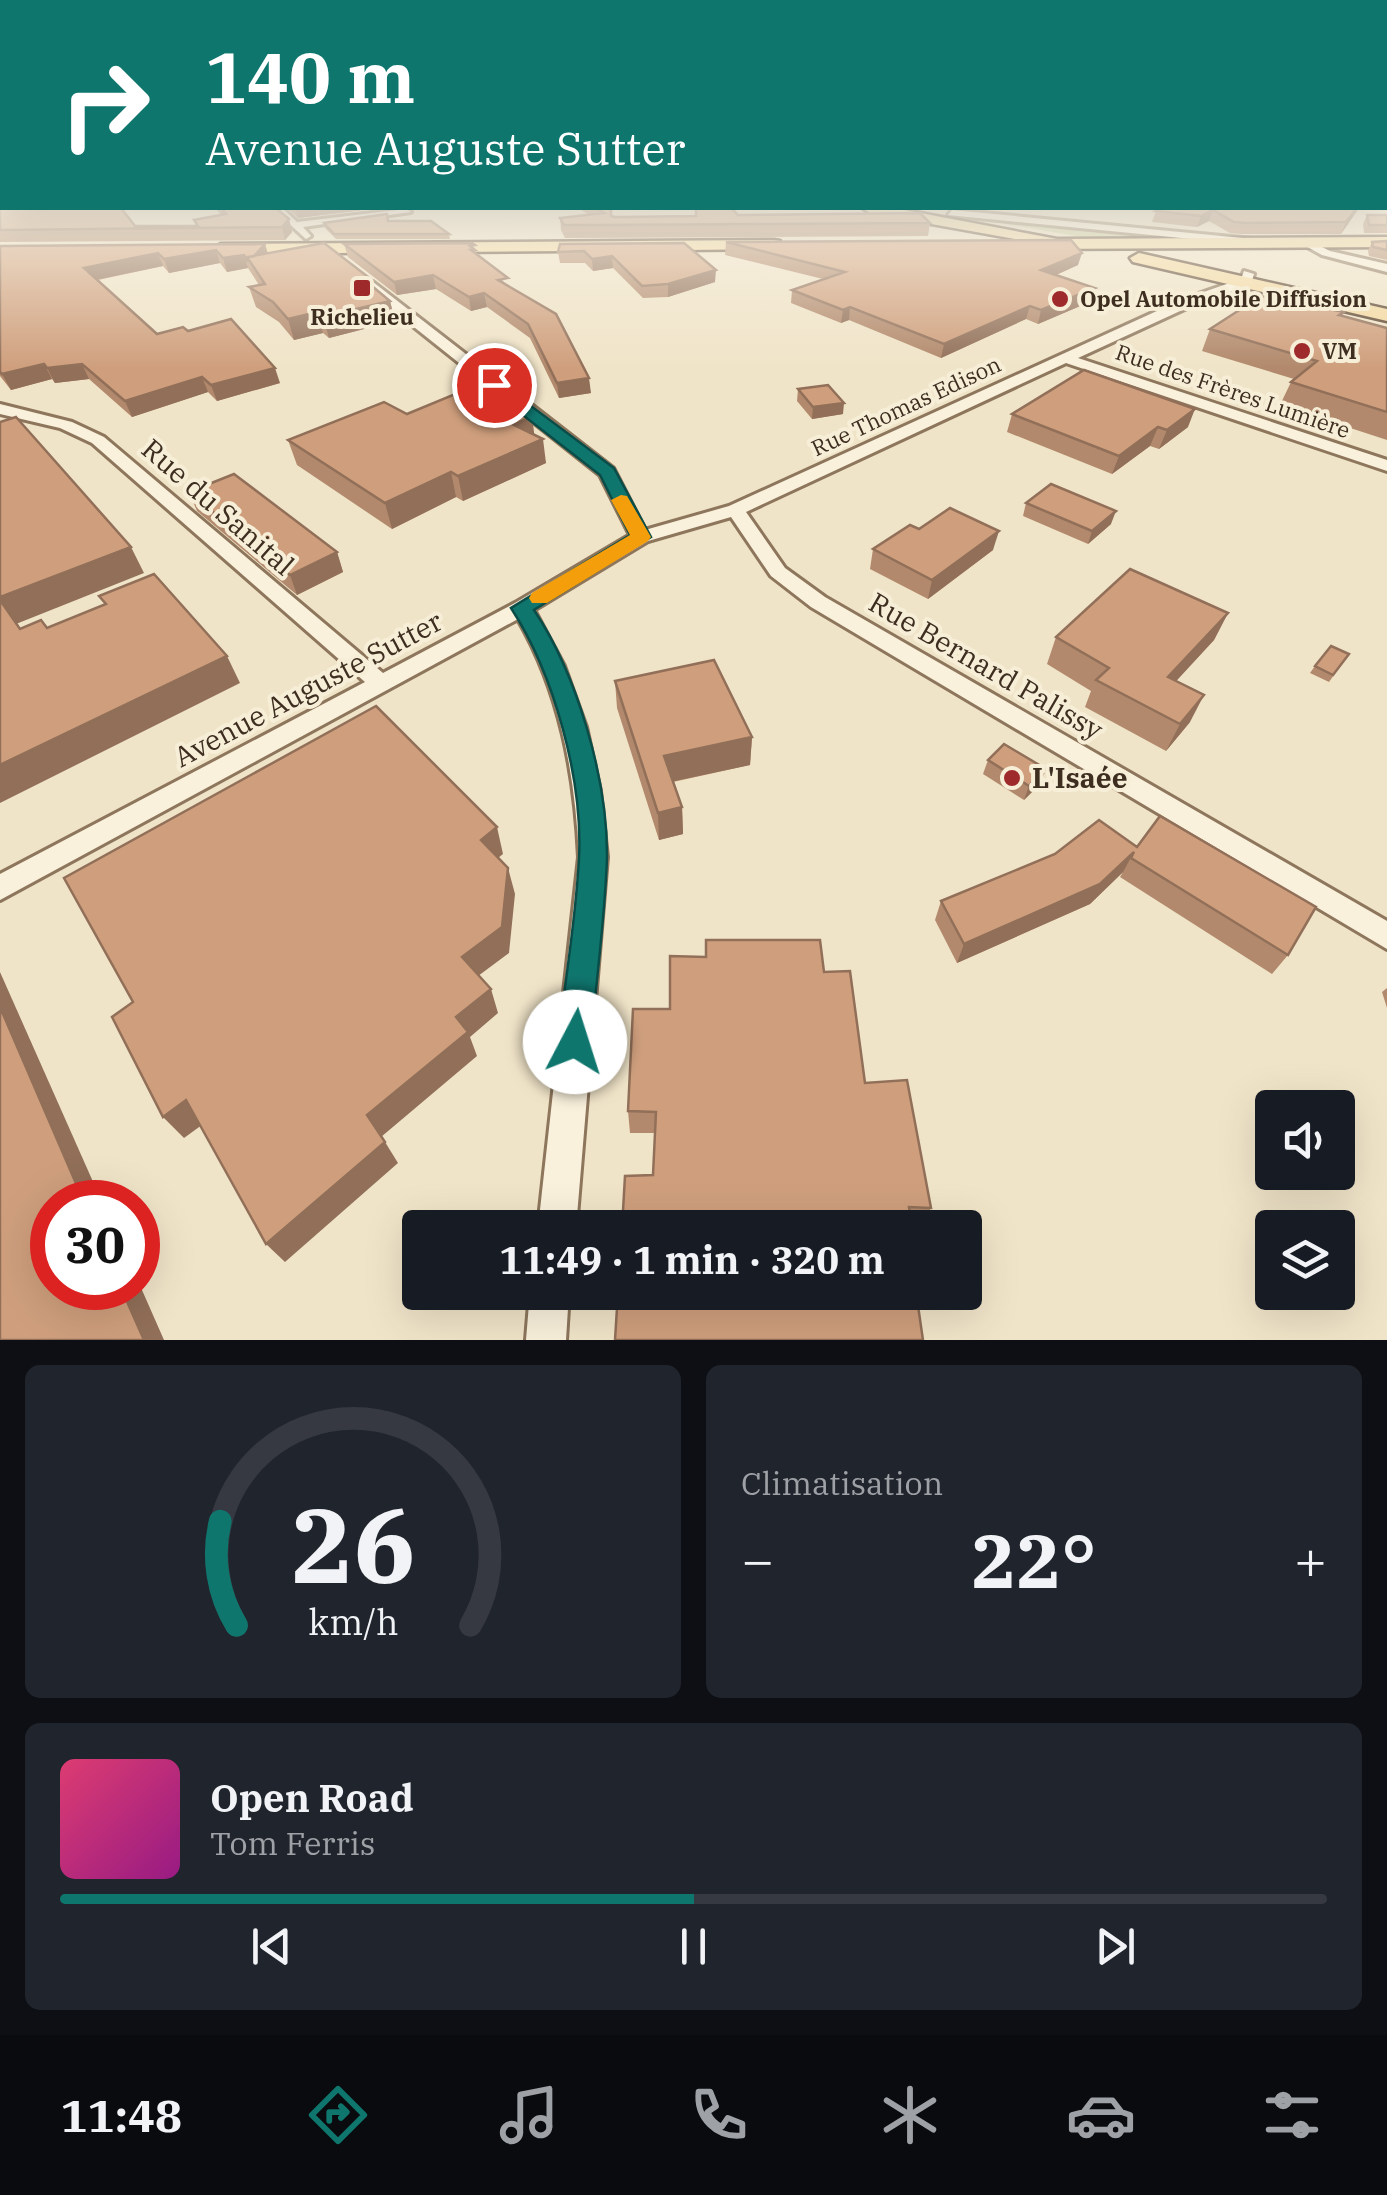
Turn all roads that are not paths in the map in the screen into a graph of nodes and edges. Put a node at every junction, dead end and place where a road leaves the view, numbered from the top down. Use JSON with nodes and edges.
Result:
{"nodes":[{"id":1,"x":310,"y":244,"type":"edge"},
{"id":2,"x":1063,"y":244,"type":"edge"},
{"id":3,"x":1068,"y":244,"type":"junction"},
{"id":4,"x":1099,"y":244,"type":"junction"},
{"id":5,"x":1106,"y":244,"type":"edge"},
{"id":6,"x":1176,"y":244,"type":"edge"},
{"id":7,"x":1309,"y":244,"type":"edge"},
{"id":8,"x":795,"y":245,"type":"edge"},
{"id":9,"x":310,"y":248,"type":"junction"},
{"id":10,"x":330,"y":248,"type":"junction"},
{"id":11,"x":196,"y":249,"type":"edge"},
{"id":12,"x":1387,"y":268,"type":"edge"},
{"id":13,"x":1213,"y":269,"type":"junction"},
{"id":14,"x":1248,"y":278,"type":"junction"},
{"id":15,"x":1186,"y":303,"type":"junction"},
{"id":16,"x":1387,"y":307,"type":"edge"},
{"id":17,"x":1387,"y":314,"type":"edge"},
{"id":18,"x":1065,"y":358,"type":"junction"},
{"id":19,"x":0,"y":409,"type":"edge"},
{"id":20,"x":1387,"y":466,"type":"edge"},
{"id":21,"x":735,"y":510,"type":"junction"},
{"id":22,"x":641,"y":537,"type":"junction"},
{"id":23,"x":522,"y":608,"type":"junction"},
{"id":24,"x":380,"y":684,"type":"junction"},
{"id":25,"x":0,"y":888,"type":"edge"},
{"id":26,"x":1387,"y":936,"type":"edge"},
{"id":27,"x":559,"y":1210,"type":"edge"},
{"id":28,"x":548,"y":1310,"type":"edge"},
{"id":29,"x":546,"y":1340,"type":"edge"}],
"edges":[{"from":1,"to":9,"type":"street"},
{"from":2,"to":3,"type":"main road"},
{"from":3,"to":4,"type":"main road"},
{"from":3,"to":13,"type":"main road"},
{"from":4,"to":5,"type":"main road"},
{"from":4,"to":13,"type":"main road"},
{"from":6,"to":13,"type":"main road"},
{"from":7,"to":12,"type":"street"},
{"from":8,"to":10,"type":"main road"},
{"from":9,"to":10,"type":"main road"},
{"from":9,"to":11,"type":"main road"},
{"from":10,"to":22,"type":"street"},
{"from":13,"to":14,"type":"main road"},
{"from":13,"to":15,"type":"street","name":"Rue Thomas Edison"},
{"from":14,"to":15,"type":"street","name":"Rue Thomas Edison"},
{"from":14,"to":16,"type":"main road"},
{"from":14,"to":17,"type":"main road"},
{"from":15,"to":18,"type":"street","name":"Rue Thomas Edison"},
{"from":18,"to":20,"type":"street","name":"Rue des Frères Lumière"},
{"from":18,"to":21,"type":"street","name":"Rue Thomas Edison"},
{"from":19,"to":24,"type":"street","name":"Rue du Sanital"},
{"from":21,"to":22,"type":"street","name":"Rue Thomas Edison"},
{"from":21,"to":26,"type":"street","name":"Rue Bernard Palissy"},
{"from":22,"to":23,"type":"street","name":"Avenue Auguste Sutter"},
{"from":23,"to":24,"type":"street","name":"Avenue Auguste Sutter"},
{"from":23,"to":27,"type":"street"},
{"from":24,"to":25,"type":"street","name":"Avenue Auguste Sutter"},
{"from":28,"to":29,"type":"street"}]}
